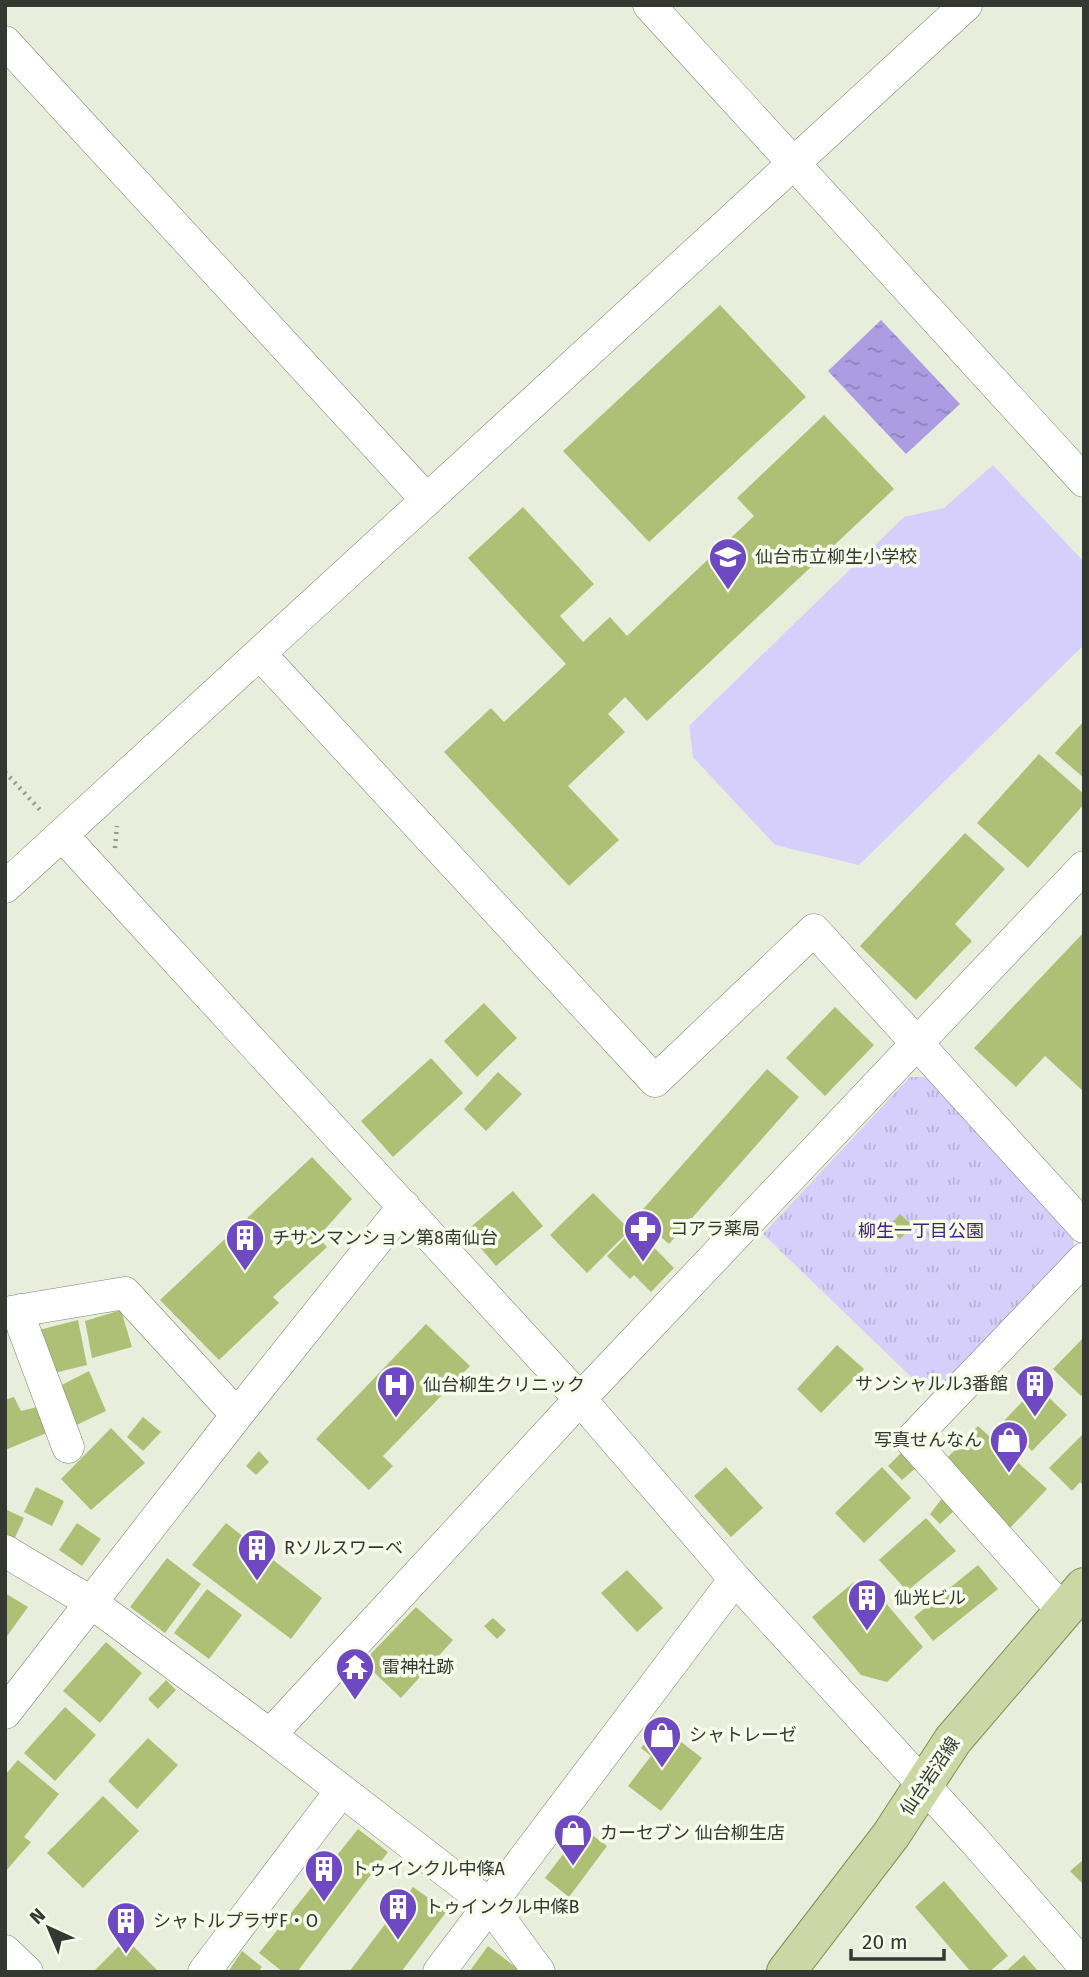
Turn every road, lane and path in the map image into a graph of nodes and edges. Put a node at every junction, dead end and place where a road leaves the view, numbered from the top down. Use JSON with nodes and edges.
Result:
{"nodes":[{"id":1,"x":649,"y":5,"type":"edge"},
{"id":2,"x":966,"y":5,"type":"edge"},
{"id":3,"x":5,"y":42,"type":"edge"},
{"id":4,"x":794,"y":164,"type":"junction"},
{"id":5,"x":1084,"y":481,"type":"edge"},
{"id":6,"x":427,"y":500,"type":"junction"},
{"id":7,"x":260,"y":654,"type":"junction"},
{"id":8,"x":5,"y":772,"type":"edge"},
{"id":9,"x":62,"y":835,"type":"junction"},
{"id":10,"x":1084,"y":867,"type":"edge"},
{"id":11,"x":5,"y":887,"type":"edge"},
{"id":12,"x":918,"y":1043,"type":"junction"},
{"id":13,"x":404,"y":1206,"type":"junction"},
{"id":14,"x":1084,"y":1227,"type":"edge"},
{"id":15,"x":1084,"y":1259,"type":"edge"},
{"id":16,"x":13,"y":1312,"type":"edge"},
{"id":17,"x":580,"y":1399,"type":"junction"},
{"id":18,"x":237,"y":1415,"type":"junction"},
{"id":19,"x":68,"y":1447,"type":"dead end"},
{"id":20,"x":5,"y":1551,"type":"edge"},
{"id":21,"x":735,"y":1578,"type":"junction"},
{"id":22,"x":1073,"y":1599,"type":"edge"},
{"id":23,"x":92,"y":1603,"type":"junction"},
{"id":24,"x":5,"y":1713,"type":"edge"},
{"id":25,"x":270,"y":1735,"type":"junction"},
{"id":26,"x":923,"y":1786,"type":"junction"},
{"id":27,"x":341,"y":1791,"type":"junction"},
{"id":28,"x":490,"y":1905,"type":"junction"},
{"id":29,"x":5,"y":1951,"type":"edge"},
{"id":30,"x":1084,"y":1966,"type":"edge"},
{"id":31,"x":27,"y":1972,"type":"edge"},
{"id":32,"x":204,"y":1972,"type":"edge"},
{"id":33,"x":439,"y":1972,"type":"edge"},
{"id":34,"x":539,"y":1972,"type":"edge"},
{"id":35,"x":786,"y":1972,"type":"edge"}],
"edges":[{"from":1,"to":4,"type":"street"},
{"from":2,"to":4,"type":"street"},
{"from":3,"to":6,"type":"street"},
{"from":4,"to":5,"type":"street"},
{"from":4,"to":6,"type":"street"},
{"from":6,"to":7,"type":"street"},
{"from":7,"to":9,"type":"street"},
{"from":7,"to":12,"type":"street"},
{"from":8,"to":9,"type":"path"},
{"from":9,"to":11,"type":"street"},
{"from":9,"to":13,"type":"street"},
{"from":10,"to":12,"type":"street"},
{"from":12,"to":14,"type":"street"},
{"from":12,"to":17,"type":"street"},
{"from":13,"to":17,"type":"street"},
{"from":13,"to":18,"type":"street"},
{"from":15,"to":22,"type":"street"},
{"from":16,"to":18,"type":"street"},
{"from":16,"to":19,"type":"street"},
{"from":17,"to":21,"type":"street"},
{"from":17,"to":25,"type":"street"},
{"from":18,"to":23,"type":"street"},
{"from":20,"to":23,"type":"street"},
{"from":21,"to":26,"type":"street"},
{"from":21,"to":28,"type":"street"},
{"from":22,"to":26,"type":"main road","name":"仙台岩沼線"},
{"from":23,"to":24,"type":"street"},
{"from":23,"to":25,"type":"street"},
{"from":25,"to":27,"type":"street"},
{"from":26,"to":30,"type":"street"},
{"from":26,"to":35,"type":"main road","name":"仙台岩沼線"},
{"from":27,"to":28,"type":"street"},
{"from":27,"to":32,"type":"street"},
{"from":28,"to":33,"type":"street"},
{"from":28,"to":34,"type":"street"},
{"from":29,"to":31,"type":"street"}]}
